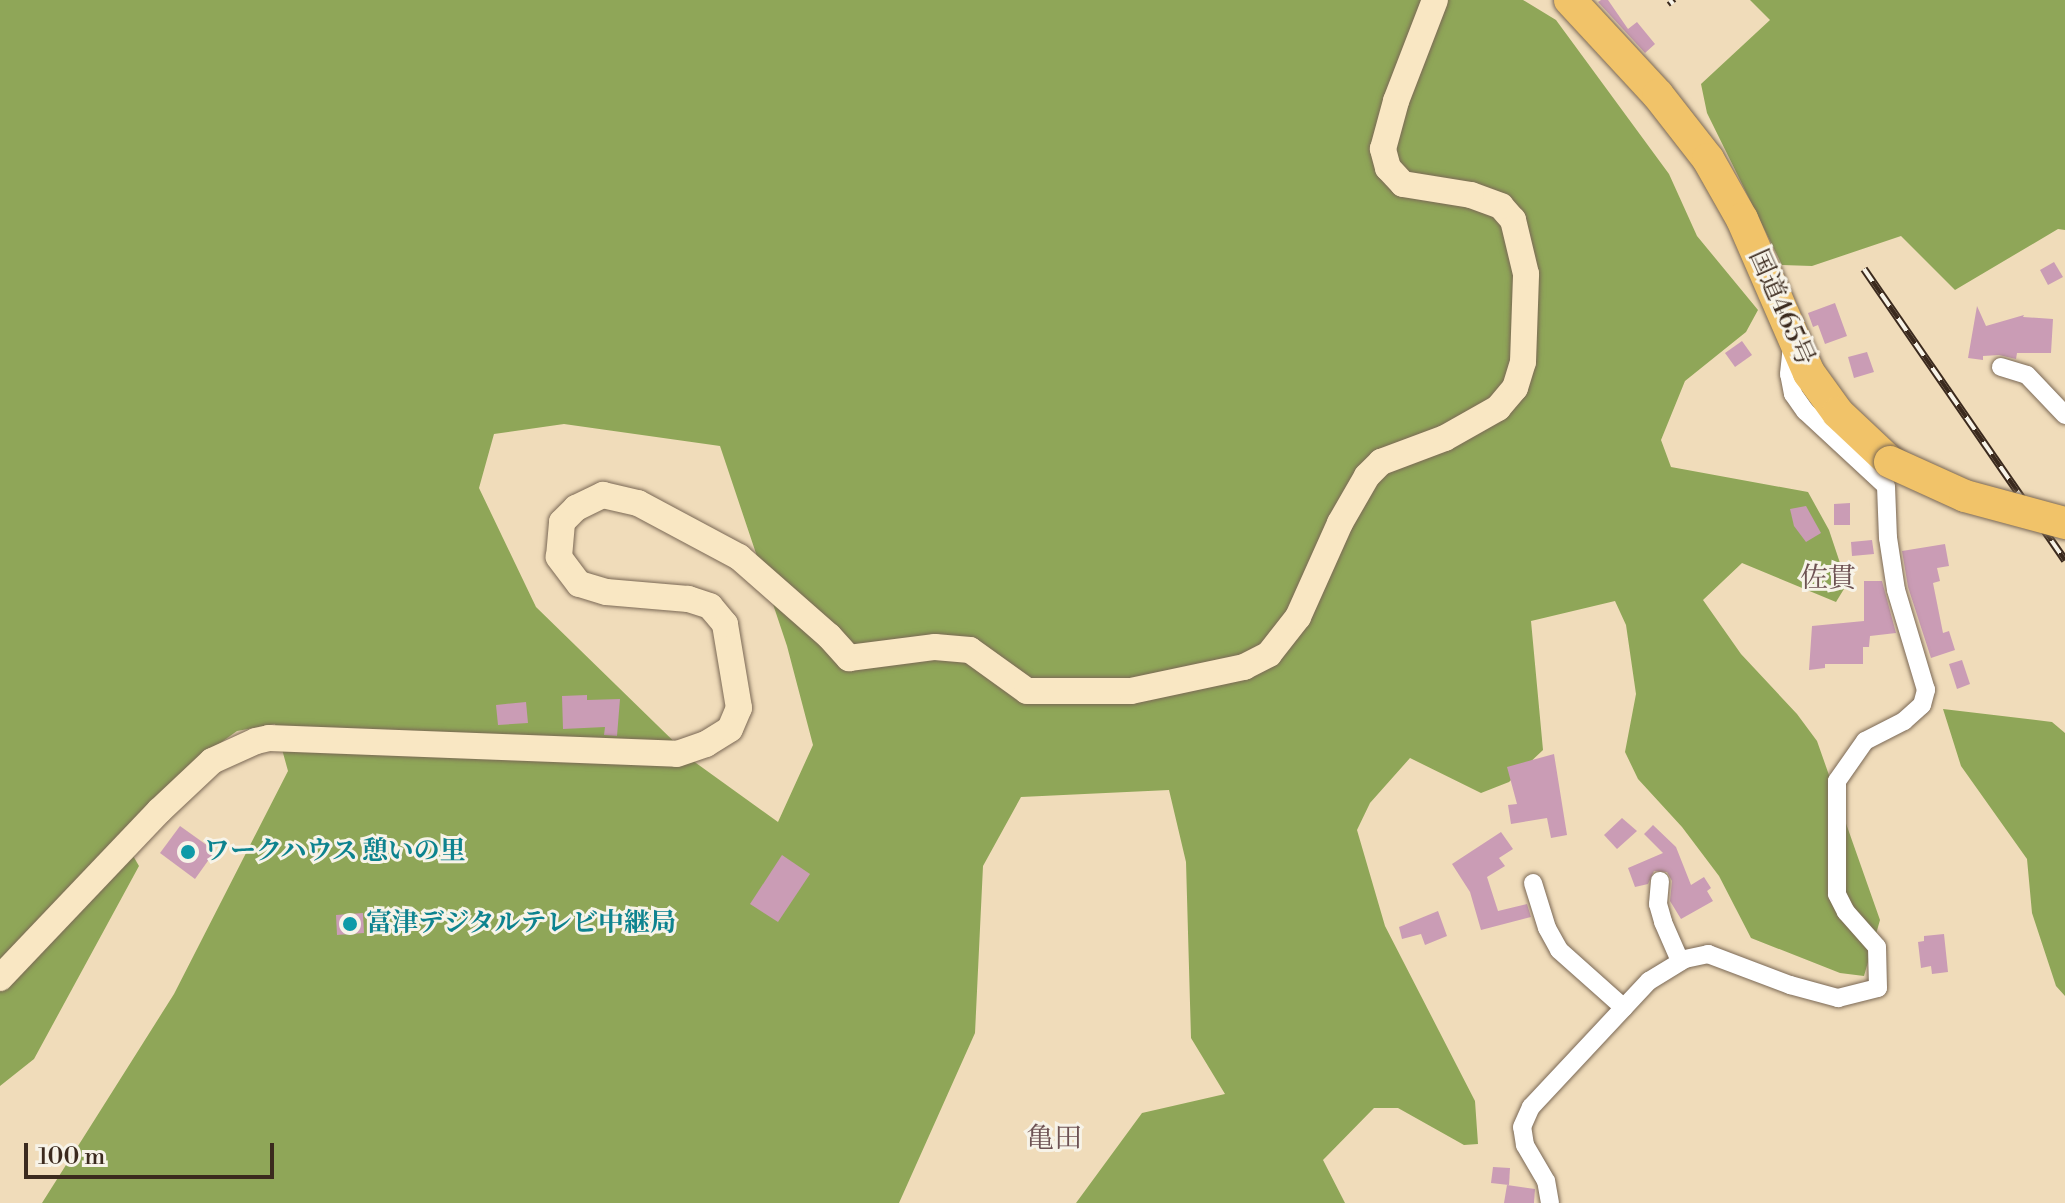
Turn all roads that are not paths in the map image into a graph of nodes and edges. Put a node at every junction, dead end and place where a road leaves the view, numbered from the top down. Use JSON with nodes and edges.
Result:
{"nodes":[{"id":1,"x":1435,"y":0,"type":"edge"},
{"id":2,"x":1570,"y":0,"type":"edge"},
{"id":3,"x":1793,"y":339,"type":"junction"},
{"id":4,"x":2001,"y":367,"type":"dead end"},
{"id":5,"x":2065,"y":415,"type":"edge"},
{"id":6,"x":2065,"y":523,"type":"edge"},
{"id":7,"x":1660,"y":881,"type":"dead end"},
{"id":8,"x":1533,"y":883,"type":"dead end"},
{"id":9,"x":1680,"y":961,"type":"junction"},
{"id":10,"x":0,"y":978,"type":"edge"},
{"id":11,"x":1624,"y":1008,"type":"junction"},
{"id":12,"x":1550,"y":1203,"type":"edge"}],
"edges":[{"from":1,"to":10,"type":"street"},
{"from":2,"to":3,"type":"highway","name":"国道465号"},
{"from":3,"to":6,"type":"highway","name":"国道465号","bridge":true},
{"from":3,"to":9,"type":"street"},
{"from":4,"to":5,"type":"street"},
{"from":7,"to":9,"type":"street"},
{"from":8,"to":11,"type":"street"},
{"from":9,"to":11,"type":"street"},
{"from":11,"to":12,"type":"street"}]}
